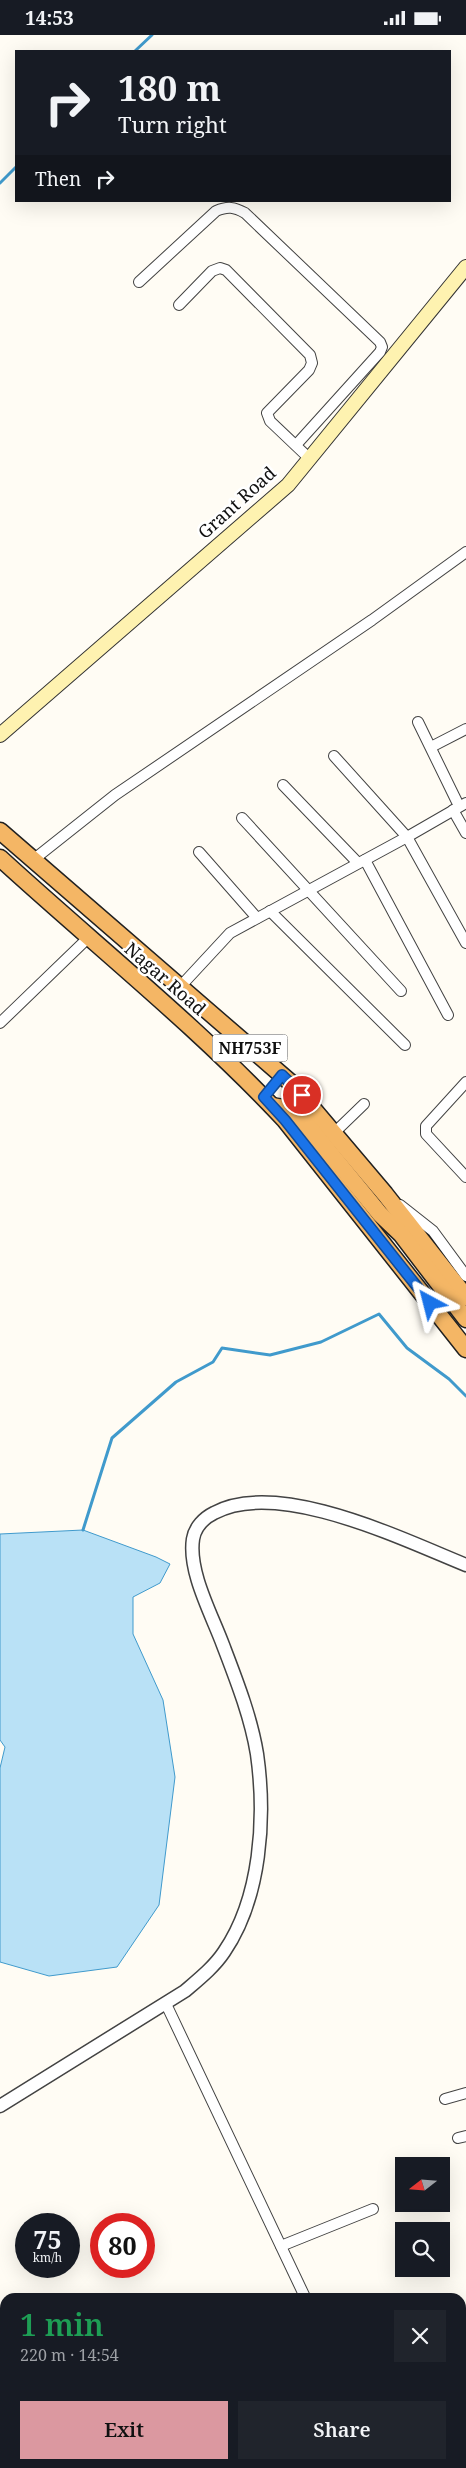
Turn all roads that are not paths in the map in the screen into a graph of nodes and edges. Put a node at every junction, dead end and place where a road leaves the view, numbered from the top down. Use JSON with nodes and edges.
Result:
{"nodes":[{"id":1,"x":466,"y":267,"type":"edge"},
{"id":2,"x":139,"y":282,"type":"dead end"},
{"id":3,"x":179,"y":305,"type":"dead end"},
{"id":4,"x":296,"y":445,"type":"junction"},
{"id":5,"x":310,"y":459,"type":"junction"},
{"id":6,"x":466,"y":552,"type":"edge"},
{"id":7,"x":418,"y":721,"type":"dead end"},
{"id":8,"x":466,"y":729,"type":"edge"},
{"id":9,"x":0,"y":735,"type":"edge"},
{"id":10,"x":431,"y":747,"type":"junction"},
{"id":11,"x":334,"y":757,"type":"dead end"},
{"id":12,"x":283,"y":785,"type":"dead end"},
{"id":13,"x":459,"y":806,"type":"edge"},
{"id":14,"x":242,"y":818,"type":"dead end"},
{"id":15,"x":0,"y":831,"type":"edge"},
{"id":16,"x":466,"y":833,"type":"edge"},
{"id":17,"x":408,"y":837,"type":"junction"},
{"id":18,"x":199,"y":852,"type":"dead end"},
{"id":19,"x":0,"y":858,"type":"edge"},
{"id":20,"x":33,"y":860,"type":"junction"},
{"id":21,"x":361,"y":861,"type":"junction"},
{"id":22,"x":308,"y":890,"type":"junction"},
{"id":23,"x":270,"y":911,"type":"junction"},
{"id":24,"x":257,"y":918,"type":"junction"},
{"id":25,"x":88,"y":938,"type":"junction"},
{"id":26,"x":466,"y":943,"type":"edge"},
{"id":27,"x":179,"y":988,"type":"junction"},
{"id":28,"x":400,"y":991,"type":"dead end"},
{"id":29,"x":448,"y":1015,"type":"dead end"},
{"id":30,"x":0,"y":1023,"type":"edge"},
{"id":31,"x":405,"y":1045,"type":"dead end"},
{"id":32,"x":282,"y":1075,"type":"junction"},
{"id":33,"x":466,"y":1082,"type":"edge"},
{"id":34,"x":268,"y":1101,"type":"junction"},
{"id":35,"x":364,"y":1104,"type":"dead end"},
{"id":36,"x":334,"y":1133,"type":"junction"},
{"id":37,"x":466,"y":1177,"type":"edge"},
{"id":38,"x":385,"y":1194,"type":"junction"},
{"id":39,"x":466,"y":1276,"type":"edge"},
{"id":40,"x":466,"y":1297,"type":"edge"},
{"id":41,"x":466,"y":1319,"type":"edge"},
{"id":42,"x":466,"y":1349,"type":"edge"},
{"id":43,"x":466,"y":1565,"type":"edge"},
{"id":44,"x":166,"y":2004,"type":"junction"},
{"id":45,"x":466,"y":2093,"type":"edge"},
{"id":46,"x":445,"y":2099,"type":"dead end"},
{"id":47,"x":0,"y":2106,"type":"edge"},
{"id":48,"x":373,"y":2209,"type":"dead end"},
{"id":49,"x":281,"y":2246,"type":"junction"},
{"id":50,"x":303,"y":2293,"type":"edge"}],
"edges":[{"from":1,"to":5,"type":"main road","name":"Grant Road"},
{"from":2,"to":4,"type":"street"},
{"from":3,"to":4,"type":"street"},
{"from":4,"to":5,"type":"street"},
{"from":5,"to":9,"type":"main road","name":"Grant Road"},
{"from":6,"to":20,"type":"street"},
{"from":7,"to":10,"type":"street"},
{"from":8,"to":10,"type":"street"},
{"from":10,"to":13,"type":"street"},
{"from":11,"to":17,"type":"street"},
{"from":12,"to":21,"type":"street"},
{"from":13,"to":16,"type":"street"},
{"from":13,"to":17,"type":"street"},
{"from":14,"to":22,"type":"street"},
{"from":15,"to":20,"type":"highway","name":"Nagar Road","number":"NH753F"},
{"from":17,"to":21,"type":"street"},
{"from":17,"to":26,"type":"street"},
{"from":18,"to":24,"type":"street"},
{"from":19,"to":25,"type":"highway","name":"Nagar Road","number":"NH753F"},
{"from":20,"to":27,"type":"highway","name":"Nagar Road","number":"NH753F"},
{"from":21,"to":22,"type":"street"},
{"from":21,"to":29,"type":"street"},
{"from":22,"to":23,"type":"street"},
{"from":22,"to":28,"type":"street"},
{"from":23,"to":24,"type":"street"},
{"from":23,"to":31,"type":"street"},
{"from":24,"to":27,"type":"street"},
{"from":25,"to":30,"type":"street"},
{"from":25,"to":34,"type":"highway","name":"Nagar Road","number":"NH753F"},
{"from":27,"to":32,"type":"highway","name":"Nagar Road","number":"NH753F"},
{"from":32,"to":34,"type":"highway"},
{"from":32,"to":36,"type":"highway","name":"Nagar Road","number":"NH753F"},
{"from":33,"to":37,"type":"street"},
{"from":34,"to":41,"type":"highway"},
{"from":34,"to":42,"type":"highway","name":"Nagar Road","number":"NH753F"},
{"from":35,"to":36,"type":"street"},
{"from":36,"to":38,"type":"highway","name":"Nagar Road","number":"NH753F"},
{"from":38,"to":39,"type":"street"},
{"from":38,"to":40,"type":"highway","name":"Nagar Road","number":"NH753F"},
{"from":43,"to":44,"type":"street"},
{"from":44,"to":47,"type":"street"},
{"from":44,"to":49,"type":"street"},
{"from":45,"to":46,"type":"street"},
{"from":48,"to":49,"type":"street"},
{"from":49,"to":50,"type":"street"}]}
